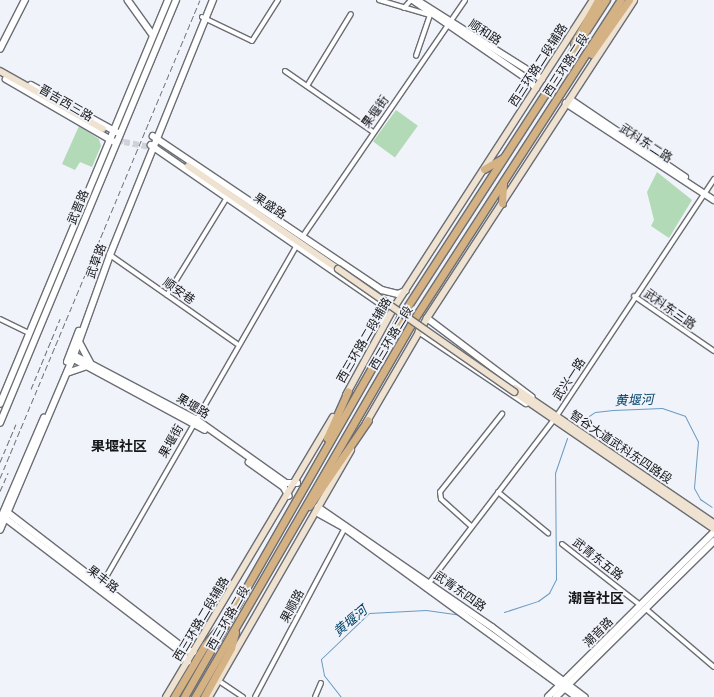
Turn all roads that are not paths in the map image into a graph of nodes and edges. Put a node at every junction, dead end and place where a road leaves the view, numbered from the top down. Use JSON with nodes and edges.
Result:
{"nodes":[{"id":1,"x":26,"y":0,"type":"edge"},
{"id":2,"x":128,"y":0,"type":"edge"},
{"id":3,"x":168,"y":0,"type":"edge"},
{"id":4,"x":176,"y":0,"type":"edge"},
{"id":5,"x":211,"y":0,"type":"edge"},
{"id":6,"x":278,"y":0,"type":"edge"},
{"id":7,"x":379,"y":0,"type":"edge"},
{"id":8,"x":465,"y":0,"type":"edge"},
{"id":9,"x":593,"y":0,"type":"edge"},
{"id":10,"x":598,"y":0,"type":"edge"},
{"id":11,"x":606,"y":0,"type":"edge"},
{"id":12,"x":621,"y":0,"type":"edge"},
{"id":13,"x":629,"y":0,"type":"edge"},
{"id":14,"x":634,"y":0,"type":"edge"},
{"id":15,"x":414,"y":1,"type":"edge"},
{"id":16,"x":404,"y":8,"type":"junction"},
{"id":17,"x":410,"y":10,"type":"junction"},
{"id":18,"x":351,"y":14,"type":"dead end"},
{"id":19,"x":430,"y":15,"type":"junction"},
{"id":20,"x":203,"y":18,"type":"junction"},
{"id":21,"x":450,"y":25,"type":"junction"},
{"id":22,"x":153,"y":36,"type":"junction"},
{"id":23,"x":0,"y":49,"type":"edge"},
{"id":24,"x":416,"y":56,"type":"dead end"},
{"id":25,"x":285,"y":71,"type":"dead end"},
{"id":26,"x":0,"y":72,"type":"edge"},
{"id":27,"x":559,"y":73,"type":"junction"},
{"id":28,"x":0,"y":75,"type":"edge"},
{"id":29,"x":8,"y":78,"type":"junction"},
{"id":30,"x":542,"y":79,"type":"junction"},
{"id":31,"x":569,"y":80,"type":"junction"},
{"id":32,"x":307,"y":86,"type":"junction"},
{"id":33,"x":536,"y":88,"type":"junction"},
{"id":34,"x":568,"y":101,"type":"junction"},
{"id":35,"x":103,"y":130,"type":"tunnel mouth"},
{"id":36,"x":114,"y":130,"type":"junction"},
{"id":37,"x":373,"y":132,"type":"junction"},
{"id":38,"x":121,"y":134,"type":"junction"},
{"id":39,"x":155,"y":136,"type":"junction"},
{"id":40,"x":111,"y":140,"type":"junction"},
{"id":41,"x":117,"y":143,"type":"junction"},
{"id":42,"x":152,"y":146,"type":"junction"},
{"id":43,"x":504,"y":157,"type":"junction"},
{"id":44,"x":188,"y":164,"type":"tunnel mouth"},
{"id":45,"x":484,"y":169,"type":"junction"},
{"id":46,"x":714,"y":179,"type":"edge"},
{"id":47,"x":503,"y":182,"type":"junction"},
{"id":48,"x":705,"y":192,"type":"junction"},
{"id":49,"x":714,"y":196,"type":"edge"},
{"id":50,"x":226,"y":199,"type":"junction"},
{"id":51,"x":714,"y":200,"type":"edge"},
{"id":52,"x":502,"y":203,"type":"junction"},
{"id":53,"x":258,"y":205,"type":"junction"},
{"id":54,"x":249,"y":214,"type":"junction"},
{"id":55,"x":266,"y":218,"type":"junction"},
{"id":56,"x":290,"y":227,"type":"junction"},
{"id":57,"x":303,"y":236,"type":"junction"},
{"id":58,"x":282,"y":237,"type":"junction"},
{"id":59,"x":296,"y":246,"type":"junction"},
{"id":60,"x":110,"y":255,"type":"junction"},
{"id":61,"x":405,"y":291,"type":"junction"},
{"id":62,"x":167,"y":295,"type":"junction"},
{"id":63,"x":634,"y":296,"type":"junction"},
{"id":64,"x":427,"y":318,"type":"junction"},
{"id":65,"x":0,"y":319,"type":"edge"},
{"id":66,"x":384,"y":326,"type":"junction"},
{"id":67,"x":419,"y":331,"type":"junction"},
{"id":68,"x":29,"y":333,"type":"junction"},
{"id":69,"x":79,"y":342,"type":"junction"},
{"id":70,"x":237,"y":344,"type":"junction"},
{"id":71,"x":714,"y":351,"type":"edge"},
{"id":72,"x":72,"y":356,"type":"junction"},
{"id":73,"x":88,"y":364,"type":"junction"},
{"id":74,"x":67,"y":373,"type":"junction"},
{"id":75,"x":348,"y":391,"type":"junction"},
{"id":76,"x":0,"y":404,"type":"edge"},
{"id":77,"x":540,"y":407,"type":"junction"},
{"id":78,"x":502,"y":414,"type":"dead end"},
{"id":79,"x":555,"y":418,"type":"junction"},
{"id":80,"x":368,"y":420,"type":"junction"},
{"id":81,"x":194,"y":421,"type":"junction"},
{"id":82,"x":0,"y":423,"type":"edge"},
{"id":83,"x":314,"y":471,"type":"junction"},
{"id":84,"x":297,"y":483,"type":"junction"},
{"id":85,"x":498,"y":492,"type":"junction"},
{"id":86,"x":289,"y":496,"type":"junction"},
{"id":87,"x":317,"y":510,"type":"junction"},
{"id":88,"x":4,"y":515,"type":"edge"},
{"id":89,"x":298,"y":519,"type":"junction"},
{"id":90,"x":714,"y":523,"type":"edge"},
{"id":91,"x":346,"y":526,"type":"junction"},
{"id":92,"x":471,"y":526,"type":"junction"},
{"id":93,"x":0,"y":530,"type":"edge"},
{"id":94,"x":714,"y":530,"type":"edge"},
{"id":95,"x":548,"y":533,"type":"dead end"},
{"id":96,"x":714,"y":541,"type":"edge"},
{"id":97,"x":562,"y":544,"type":"dead end"},
{"id":98,"x":429,"y":583,"type":"junction"},
{"id":99,"x":102,"y":584,"type":"junction"},
{"id":100,"x":640,"y":605,"type":"junction"},
{"id":101,"x":646,"y":609,"type":"junction"},
{"id":102,"x":229,"y":617,"type":"junction"},
{"id":103,"x":238,"y":624,"type":"junction"},
{"id":104,"x":194,"y":652,"type":"junction"},
{"id":105,"x":191,"y":663,"type":"junction"},
{"id":106,"x":714,"y":667,"type":"edge"},
{"id":107,"x":219,"y":681,"type":"junction"},
{"id":108,"x":321,"y":683,"type":"dead end"},
{"id":109,"x":565,"y":684,"type":"junction"},
{"id":110,"x":166,"y":697,"type":"edge"},
{"id":111,"x":174,"y":697,"type":"edge"},
{"id":112,"x":184,"y":697,"type":"edge"},
{"id":113,"x":195,"y":697,"type":"edge"},
{"id":114,"x":204,"y":697,"type":"edge"},
{"id":115,"x":209,"y":697,"type":"edge"},
{"id":116,"x":243,"y":697,"type":"edge"},
{"id":117,"x":255,"y":697,"type":"edge"},
{"id":118,"x":315,"y":697,"type":"edge"},
{"id":119,"x":548,"y":697,"type":"edge"},
{"id":120,"x":556,"y":697,"type":"edge"},
{"id":121,"x":577,"y":697,"type":"edge"},
{"id":122,"x":585,"y":697,"type":"edge"}],
"edges":[{"from":1,"to":23,"type":"street"},
{"from":2,"to":22,"type":"street"},
{"from":3,"to":22,"type":"street","name":"武晋路"},
{"from":4,"to":38,"type":"street","name":"武晋路"},
{"from":5,"to":20,"type":"street","name":"武草路"},
{"from":6,"to":20,"type":"street"},
{"from":7,"to":16,"type":"street","name":"顺和路"},
{"from":8,"to":21,"type":"street","name":"果堰街"},
{"from":9,"to":30,"type":"main road","name":"西三环路二段辅路"},
{"from":10,"to":27,"type":"highway"},
{"from":11,"to":27,"type":"highway","name":"西三环路二段"},
{"from":12,"to":31,"type":"highway","name":"西三环路二段"},
{"from":13,"to":31,"type":"highway"},
{"from":14,"to":34,"type":"main road"},
{"from":15,"to":16,"type":"street"},
{"from":15,"to":17,"type":"street"},
{"from":15,"to":19,"type":"street","name":"顺和路"},
{"from":15,"to":21,"type":"street","name":"顺和路"},
{"from":16,"to":17,"type":"street","name":"顺和路"},
{"from":17,"to":19,"type":"street","name":"顺和路"},
{"from":18,"to":32,"type":"street"},
{"from":19,"to":21,"type":"street","name":"顺和路"},
{"from":19,"to":24,"type":"street"},
{"from":20,"to":39,"type":"street","name":"武草路"},
{"from":21,"to":30,"type":"street","name":"顺和路"},
{"from":21,"to":33,"type":"street","name":"顺和路"},
{"from":21,"to":37,"type":"street","name":"果堰街"},
{"from":22,"to":36,"type":"street","name":"武晋路"},
{"from":25,"to":32,"type":"street"},
{"from":26,"to":29,"type":"main road","name":"晋吉西三路"},
{"from":27,"to":43,"type":"highway","name":"西三环路二段"},
{"from":28,"to":29,"type":"main road","name":"晋吉西三路"},
{"from":29,"to":35,"type":"main road","name":"晋吉西三路"},
{"from":29,"to":36,"type":"street","name":"晋吉西三路"},
{"from":29,"to":40,"type":"street","name":"晋吉西三路"},
{"from":30,"to":33,"type":"main road","name":"西三环路二段辅路"},
{"from":31,"to":47,"type":"highway","name":"西三环路二段"},
{"from":32,"to":37,"type":"street"},
{"from":33,"to":45,"type":"main road","name":"西三环路二段辅路"},
{"from":34,"to":48,"type":"street","name":"武科东二路"},
{"from":34,"to":52,"type":"main road"},
{"from":36,"to":38,"type":"street","name":"晋吉西三路"},
{"from":36,"to":40,"type":"street","name":"武晋路"},
{"from":37,"to":57,"type":"street","name":"果堰街"},
{"from":38,"to":41,"type":"street","name":"武晋路"},
{"from":39,"to":42,"type":"street","name":"武草路"},
{"from":39,"to":53,"type":"street"},
{"from":40,"to":41,"type":"street","name":"晋吉西三路"},
{"from":40,"to":68,"type":"street","name":"武晋路"},
{"from":41,"to":82,"type":"street","name":"武晋路"},
{"from":42,"to":50,"type":"street"},
{"from":42,"to":60,"type":"street","name":"武草路"},
{"from":42,"to":72,"type":"street","name":"武草路"},
{"from":43,"to":45,"type":"highway"},
{"from":43,"to":83,"type":"highway","name":"西三环路二段"},
{"from":44,"to":55,"type":"main road","name":"果盛路"},
{"from":45,"to":61,"type":"main road","name":"西三环路二段辅路"},
{"from":46,"to":48,"type":"street","name":"武兴一路"},
{"from":47,"to":52,"type":"highway"},
{"from":47,"to":89,"type":"highway","name":"西三环路二段"},
{"from":48,"to":49,"type":"street","name":"武科东二路"},
{"from":48,"to":51,"type":"street","name":"武科东二路"},
{"from":48,"to":63,"type":"street","name":"武兴一路"},
{"from":50,"to":54,"type":"street"},
{"from":50,"to":62,"type":"street"},
{"from":52,"to":64,"type":"main road"},
{"from":53,"to":55,"type":"street"},
{"from":53,"to":56,"type":"street"},
{"from":54,"to":55,"type":"street"},
{"from":54,"to":58,"type":"street"},
{"from":55,"to":56,"type":"street"},
{"from":55,"to":58,"type":"street"},
{"from":55,"to":77,"type":"main road","name":"果盛路"},
{"from":56,"to":57,"type":"street"},
{"from":57,"to":61,"type":"street"},
{"from":58,"to":59,"type":"street"},
{"from":59,"to":66,"type":"street"},
{"from":59,"to":70,"type":"street","name":"果堰街"},
{"from":60,"to":62,"type":"street","name":"顺安巷"},
{"from":60,"to":69,"type":"street","name":"武草路"},
{"from":61,"to":66,"type":"main road","name":"西三环路二段辅路"},
{"from":62,"to":70,"type":"street","name":"顺安巷"},
{"from":63,"to":71,"type":"street","name":"武科东三路"},
{"from":63,"to":79,"type":"street","name":"武兴一路"},
{"from":64,"to":67,"type":"main road"},
{"from":64,"to":77,"type":"street"},
{"from":65,"to":68,"type":"street"},
{"from":66,"to":75,"type":"main road","name":"西三环路二段辅路"},
{"from":67,"to":77,"type":"street"},
{"from":67,"to":80,"type":"main road"},
{"from":68,"to":76,"type":"street","name":"武晋路"},
{"from":69,"to":72,"type":"street","name":"武草路"},
{"from":69,"to":73,"type":"street"},
{"from":70,"to":81,"type":"street","name":"果堰街"},
{"from":72,"to":73,"type":"street","name":"果堰路"},
{"from":72,"to":74,"type":"street","name":"武草路"},
{"from":72,"to":88,"type":"street","name":"武草路"},
{"from":73,"to":74,"type":"street"},
{"from":73,"to":81,"type":"street","name":"果堰路"},
{"from":74,"to":88,"type":"street","name":"武草路"},
{"from":75,"to":83,"type":"highway"},
{"from":75,"to":84,"type":"main road","name":"西三环路二段辅路"},
{"from":77,"to":79,"type":"main road"},
{"from":78,"to":92,"type":"street"},
{"from":79,"to":85,"type":"street","name":"武兴一路"},
{"from":79,"to":90,"type":"main road","name":"智谷大道武科东四路段"},
{"from":79,"to":94,"type":"main road","name":"智谷大道武科东四路段"},
{"from":80,"to":87,"type":"main road"},
{"from":80,"to":89,"type":"highway"},
{"from":81,"to":84,"type":"street","name":"果堰路"},
{"from":81,"to":86,"type":"street","name":"果堰路"},
{"from":81,"to":99,"type":"street","name":"果堰街"},
{"from":83,"to":102,"type":"highway","name":"西三环路二段"},
{"from":84,"to":86,"type":"main road","name":"西三环路二段辅路"},
{"from":85,"to":92,"type":"street","name":"武兴一路"},
{"from":85,"to":95,"type":"street"},
{"from":86,"to":104,"type":"main road","name":"西三环路二段辅路"},
{"from":87,"to":91,"type":"street","name":"武青东四路"},
{"from":87,"to":107,"type":"main road"},
{"from":88,"to":93,"type":"street","name":"武草路"},
{"from":88,"to":99,"type":"street","name":"果丰路"},
{"from":88,"to":105,"type":"street","name":"果丰路"},
{"from":89,"to":103,"type":"highway","name":"西三环路二段"},
{"from":91,"to":98,"type":"street","name":"武青东四路"},
{"from":91,"to":109,"type":"street","name":"武青东四路"},
{"from":91,"to":117,"type":"street","name":"果顺路"},
{"from":92,"to":98,"type":"street","name":"武兴一路"},
{"from":94,"to":100,"type":"street","name":"潮音路"},
{"from":96,"to":101,"type":"street","name":"潮音路"},
{"from":97,"to":100,"type":"street","name":"武青东五路"},
{"from":98,"to":109,"type":"street","name":"武青东四路"},
{"from":99,"to":104,"type":"street","name":"果丰路"},
{"from":100,"to":109,"type":"street","name":"潮音路"},
{"from":101,"to":106,"type":"street"},
{"from":101,"to":109,"type":"street","name":"潮音路"},
{"from":102,"to":105,"type":"highway"},
{"from":102,"to":112,"type":"highway","name":"西三环路二段"},
{"from":103,"to":113,"type":"highway","name":"西三环路二段"},
{"from":103,"to":114,"type":"highway"},
{"from":104,"to":105,"type":"main road","name":"西三环路二段辅路"},
{"from":105,"to":110,"type":"main road","name":"西三环路二段辅路"},
{"from":105,"to":111,"type":"highway"},
{"from":107,"to":115,"type":"main road"},
{"from":107,"to":116,"type":"street"},
{"from":108,"to":118,"type":"street"},
{"from":109,"to":119,"type":"street","name":"潮音路"},
{"from":109,"to":120,"type":"street","name":"潮音路"},
{"from":109,"to":121,"type":"street","name":"武青东四路"},
{"from":109,"to":122,"type":"street","name":"武青东四路"}]}
